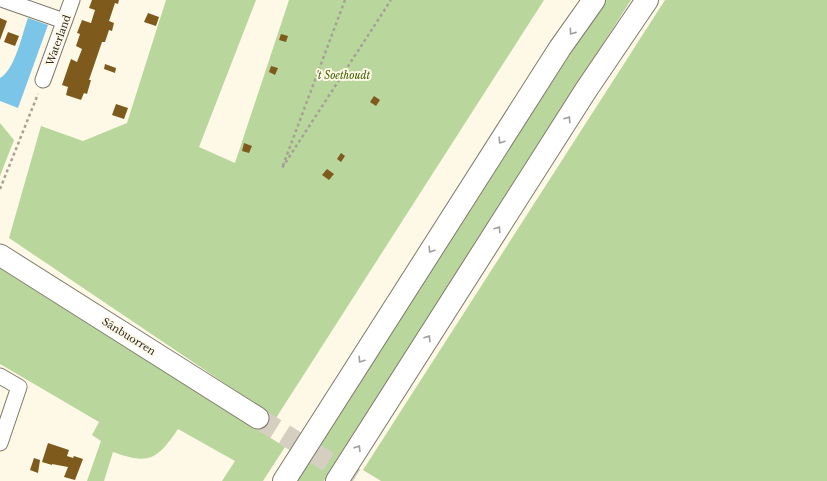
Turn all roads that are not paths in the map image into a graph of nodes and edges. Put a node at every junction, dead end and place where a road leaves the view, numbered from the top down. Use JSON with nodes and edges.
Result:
{"nodes":[{"id":1,"x":4,"y":0,"type":"edge"},
{"id":2,"x":72,"y":0,"type":"edge"},
{"id":3,"x":594,"y":0,"type":"edge"},
{"id":4,"x":647,"y":0,"type":"edge"},
{"id":5,"x":61,"y":20,"type":"junction"},
{"id":6,"x":43,"y":80,"type":"road end"},
{"id":7,"x":0,"y":255,"type":"edge"},
{"id":8,"x":0,"y":376,"type":"edge"},
{"id":9,"x":258,"y":418,"type":"tunnel mouth"},
{"id":10,"x":0,"y":443,"type":"edge"},
{"id":11,"x":284,"y":481,"type":"edge"},
{"id":12,"x":337,"y":481,"type":"edge"}],
"edges":[{"from":1,"to":5,"type":"street"},
{"from":2,"to":5,"type":"street","name":"Waterland"},
{"from":3,"to":11,"type":"highway","one_way":true},
{"from":12,"to":4,"type":"highway","one_way":true},
{"from":5,"to":6,"type":"street","name":"Waterland"},
{"from":7,"to":9,"type":"street","name":"Sânbuorren"},
{"from":8,"to":10,"type":"street"}]}
